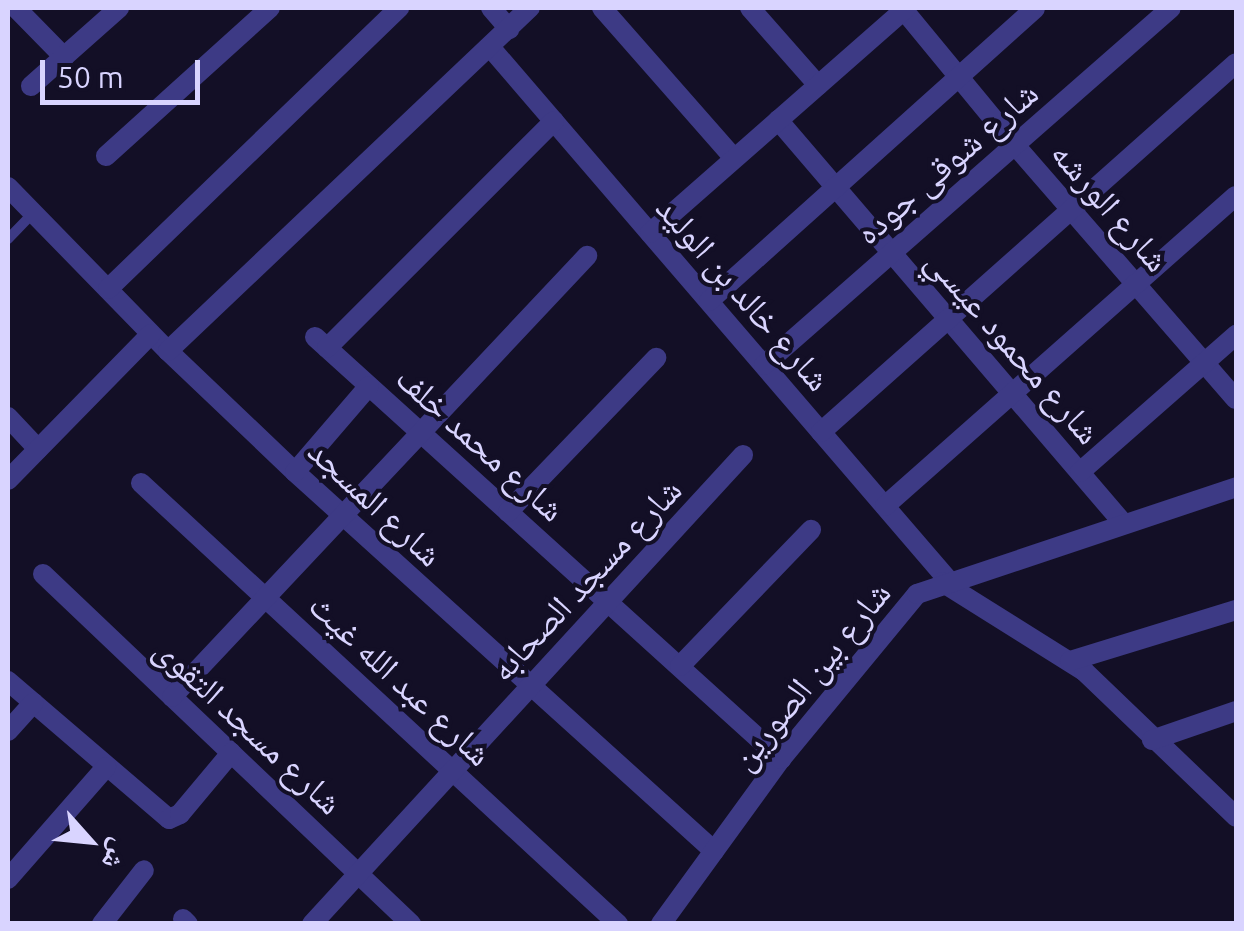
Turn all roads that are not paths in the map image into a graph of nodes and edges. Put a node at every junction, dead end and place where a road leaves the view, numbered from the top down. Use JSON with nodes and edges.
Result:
{"nodes":[{"id":1,"x":16,"y":8,"type":"edge"},
{"id":2,"x":119,"y":8,"type":"edge"},
{"id":3,"x":270,"y":8,"type":"edge"},
{"id":4,"x":399,"y":8,"type":"edge"},
{"id":5,"x":491,"y":8,"type":"edge"},
{"id":6,"x":530,"y":8,"type":"edge"},
{"id":7,"x":602,"y":8,"type":"edge"},
{"id":8,"x":750,"y":8,"type":"edge"},
{"id":9,"x":904,"y":8,"type":"edge"},
{"id":10,"x":1035,"y":8,"type":"edge"},
{"id":11,"x":1171,"y":8,"type":"edge"},
{"id":12,"x":508,"y":29,"type":"junction"},
{"id":13,"x":490,"y":48,"type":"junction"},
{"id":14,"x":64,"y":56,"type":"junction"},
{"id":15,"x":1236,"y":64,"type":"edge"},
{"id":16,"x":959,"y":78,"type":"junction"},
{"id":17,"x":818,"y":84,"type":"junction"},
{"id":18,"x":31,"y":86,"type":"dead end"},
{"id":19,"x":778,"y":120,"type":"junction"},
{"id":20,"x":554,"y":121,"type":"junction"},
{"id":21,"x":1014,"y":144,"type":"junction"},
{"id":22,"x":106,"y":156,"type":"dead end"},
{"id":23,"x":734,"y":158,"type":"junction"},
{"id":24,"x":8,"y":187,"type":"edge"},
{"id":25,"x":836,"y":188,"type":"junction"},
{"id":26,"x":1236,"y":196,"type":"edge"},
{"id":27,"x":1071,"y":210,"type":"junction"},
{"id":28,"x":33,"y":213,"type":"junction"},
{"id":29,"x":650,"y":233,"type":"junction"},
{"id":30,"x":8,"y":239,"type":"edge"},
{"id":31,"x":892,"y":253,"type":"junction"},
{"id":32,"x":587,"y":256,"type":"dead end"},
{"id":33,"x":1137,"y":284,"type":"junction"},
{"id":34,"x":108,"y":289,"type":"junction"},
{"id":35,"x":709,"y":301,"type":"junction"},
{"id":36,"x":948,"y":318,"type":"junction"},
{"id":37,"x":151,"y":334,"type":"junction"},
{"id":38,"x":1236,"y":335,"type":"edge"},
{"id":39,"x":168,"y":351,"type":"junction"},
{"id":40,"x":656,"y":358,"type":"dead end"},
{"id":41,"x":1205,"y":362,"type":"junction"},
{"id":42,"x":764,"y":365,"type":"junction"},
{"id":43,"x":370,"y":386,"type":"junction"},
{"id":44,"x":1013,"y":394,"type":"junction"},
{"id":45,"x":1236,"y":399,"type":"edge"},
{"id":46,"x":8,"y":417,"type":"edge"},
{"id":47,"x":422,"y":432,"type":"junction"},
{"id":48,"x":821,"y":432,"type":"junction"},
{"id":49,"x":38,"y":449,"type":"junction"},
{"id":50,"x":743,"y":455,"type":"dead end"},
{"id":51,"x":296,"y":472,"type":"junction"},
{"id":52,"x":1080,"y":472,"type":"junction"},
{"id":53,"x":8,"y":480,"type":"edge"},
{"id":54,"x":140,"y":483,"type":"dead end"},
{"id":55,"x":1236,"y":488,"type":"edge"},
{"id":56,"x":885,"y":506,"type":"junction"},
{"id":57,"x":508,"y":512,"type":"junction"},
{"id":58,"x":342,"y":516,"type":"junction"},
{"id":59,"x":1123,"y":522,"type":"junction"},
{"id":60,"x":811,"y":530,"type":"dead end"},
{"id":61,"x":43,"y":574,"type":"dead end"},
{"id":62,"x":946,"y":581,"type":"junction"},
{"id":63,"x":265,"y":598,"type":"junction"},
{"id":64,"x":608,"y":602,"type":"junction"},
{"id":65,"x":1236,"y":610,"type":"edge"},
{"id":66,"x":1070,"y":660,"type":"junction"},
{"id":67,"x":680,"y":666,"type":"junction"},
{"id":68,"x":8,"y":681,"type":"edge"},
{"id":69,"x":530,"y":688,"type":"junction"},
{"id":70,"x":172,"y":697,"type":"junction"},
{"id":71,"x":32,"y":703,"type":"junction"},
{"id":72,"x":1236,"y":711,"type":"edge"},
{"id":73,"x":8,"y":731,"type":"edge"},
{"id":74,"x":1152,"y":740,"type":"junction"},
{"id":75,"x":231,"y":753,"type":"junction"},
{"id":76,"x":781,"y":759,"type":"junction"},
{"id":77,"x":106,"y":768,"type":"junction"},
{"id":78,"x":452,"y":770,"type":"junction"},
{"id":79,"x":1234,"y":812,"type":"edge"},
{"id":80,"x":714,"y":851,"type":"junction"},
{"id":81,"x":144,"y":870,"type":"dead end"},
{"id":82,"x":359,"y":874,"type":"junction"},
{"id":83,"x":8,"y":879,"type":"edge"},
{"id":84,"x":102,"y":924,"type":"edge"},
{"id":85,"x":312,"y":924,"type":"edge"},
{"id":86,"x":411,"y":924,"type":"edge"},
{"id":87,"x":618,"y":924,"type":"edge"},
{"id":88,"x":661,"y":924,"type":"edge"}],
"edges":[{"from":1,"to":14,"type":"street"},
{"from":2,"to":14,"type":"street"},
{"from":3,"to":22,"type":"street"},
{"from":4,"to":34,"type":"street"},
{"from":5,"to":12,"type":"street"},
{"from":6,"to":12,"type":"street"},
{"from":7,"to":23,"type":"street"},
{"from":8,"to":17,"type":"street"},
{"from":9,"to":16,"type":"street","name":"شارع الورشه"},
{"from":9,"to":17,"type":"street"},
{"from":10,"to":16,"type":"street"},
{"from":11,"to":21,"type":"street","name":"شارع شوقى جوده"},
{"from":12,"to":13,"type":"street"},
{"from":13,"to":20,"type":"street","name":"شارع خالد بن الوليد"},
{"from":13,"to":39,"type":"street"},
{"from":14,"to":18,"type":"street"},
{"from":15,"to":27,"type":"street"},
{"from":16,"to":21,"type":"street","name":"شارع الورشه"},
{"from":16,"to":25,"type":"street"},
{"from":17,"to":19,"type":"street"},
{"from":19,"to":23,"type":"street"},
{"from":19,"to":25,"type":"street","name":"شارع محمود عيسي"},
{"from":20,"to":29,"type":"street","name":"شارع خالد بن الوليد"},
{"from":20,"to":43,"type":"street","name":"شارع محمد خلف"},
{"from":21,"to":27,"type":"street","name":"شارع الورشه"},
{"from":21,"to":31,"type":"street","name":"شارع شوقى جوده"},
{"from":23,"to":29,"type":"street"},
{"from":24,"to":28,"type":"street","name":"شارع المسجد"},
{"from":25,"to":31,"type":"street","name":"شارع محمود عيسي"},
{"from":25,"to":35,"type":"street"},
{"from":26,"to":33,"type":"street"},
{"from":27,"to":33,"type":"street","name":"شارع الورشه"},
{"from":27,"to":36,"type":"street"},
{"from":28,"to":30,"type":"lane"},
{"from":28,"to":34,"type":"street","name":"شارع المسجد"},
{"from":29,"to":35,"type":"street","name":"شارع خالد بن الوليد"},
{"from":31,"to":36,"type":"street","name":"شارع محمود عيسي"},
{"from":31,"to":42,"type":"street","name":"شارع شوقى جوده"},
{"from":32,"to":47,"type":"street"},
{"from":33,"to":41,"type":"street","name":"شارع الورشه"},
{"from":33,"to":44,"type":"street"},
{"from":34,"to":37,"type":"street","name":"شارع المسجد"},
{"from":35,"to":42,"type":"street","name":"شارع خالد بن الوليد"},
{"from":36,"to":44,"type":"street","name":"شارع محمود عيسي"},
{"from":36,"to":48,"type":"street"},
{"from":37,"to":39,"type":"street","name":"شارع المسجد"},
{"from":37,"to":49,"type":"street"},
{"from":38,"to":41,"type":"street"},
{"from":39,"to":51,"type":"street","name":"شارع المسجد"},
{"from":40,"to":57,"type":"street"},
{"from":41,"to":45,"type":"street","name":"شارع الورشه"},
{"from":41,"to":52,"type":"street"},
{"from":42,"to":48,"type":"street","name":"شارع خالد بن الوليد"},
{"from":43,"to":47,"type":"street","name":"شارع محمد خلف"},
{"from":43,"to":51,"type":"street"},
{"from":44,"to":52,"type":"street","name":"شارع محمود عيسي"},
{"from":44,"to":56,"type":"street"},
{"from":46,"to":49,"type":"street"},
{"from":47,"to":57,"type":"street","name":"شارع محمد خلف"},
{"from":47,"to":58,"type":"street"},
{"from":48,"to":56,"type":"street","name":"شارع خالد بن الوليد"},
{"from":49,"to":53,"type":"street"},
{"from":50,"to":64,"type":"street","name":"شارع مسجد الصحابه"},
{"from":51,"to":58,"type":"street","name":"شارع المسجد"},
{"from":52,"to":59,"type":"street","name":"شارع محمود عيسي"},
{"from":54,"to":63,"type":"street","name":"شارع عبد الله غيث"},
{"from":55,"to":59,"type":"street","name":"شارع بين الصورين"},
{"from":56,"to":62,"type":"street","name":"شارع خالد بن الوليد"},
{"from":57,"to":64,"type":"street","name":"شارع محمد خلف"},
{"from":58,"to":63,"type":"street"},
{"from":58,"to":69,"type":"street","name":"شارع المسجد"},
{"from":59,"to":62,"type":"street","name":"شارع بين الصورين"},
{"from":60,"to":67,"type":"street"},
{"from":61,"to":70,"type":"street","name":"شارع مسجد التقوى"},
{"from":62,"to":66,"type":"street","name":"شارع خالد بن الوليد"},
{"from":62,"to":76,"type":"street","name":"شارع بين الصورين"},
{"from":63,"to":70,"type":"street"},
{"from":63,"to":78,"type":"street","name":"شارع عبد الله غيث"},
{"from":64,"to":67,"type":"street","name":"شارع محمد خلف"},
{"from":64,"to":69,"type":"street","name":"شارع مسجد الصحابه"},
{"from":65,"to":66,"type":"street"},
{"from":66,"to":74,"type":"street","name":"شارع خالد بن الوليد"},
{"from":67,"to":76,"type":"street","name":"شارع محمد خلف"},
{"from":68,"to":71,"type":"street"},
{"from":69,"to":78,"type":"street","name":"شارع مسجد الصحابه"},
{"from":69,"to":80,"type":"street","name":"شارع المسجد"},
{"from":70,"to":75,"type":"street","name":"شارع مسجد التقوى"},
{"from":71,"to":73,"type":"street"},
{"from":71,"to":77,"type":"street"},
{"from":72,"to":74,"type":"street"},
{"from":74,"to":79,"type":"street","name":"شارع خالد بن الوليد"},
{"from":75,"to":77,"type":"street"},
{"from":75,"to":82,"type":"street","name":"شارع مسجد التقوى"},
{"from":76,"to":80,"type":"street","name":"شارع بين الصورين"},
{"from":77,"to":83,"type":"street"},
{"from":78,"to":82,"type":"street","name":"شارع مسجد الصحابه"},
{"from":78,"to":87,"type":"street","name":"شارع عبد الله غيث"},
{"from":80,"to":88,"type":"street","name":"شارع بين الصورين"},
{"from":81,"to":84,"type":"street"},
{"from":82,"to":85,"type":"street","name":"شارع مسجد الصحابه"},
{"from":82,"to":86,"type":"street","name":"شارع مسجد التقوى"}]}
